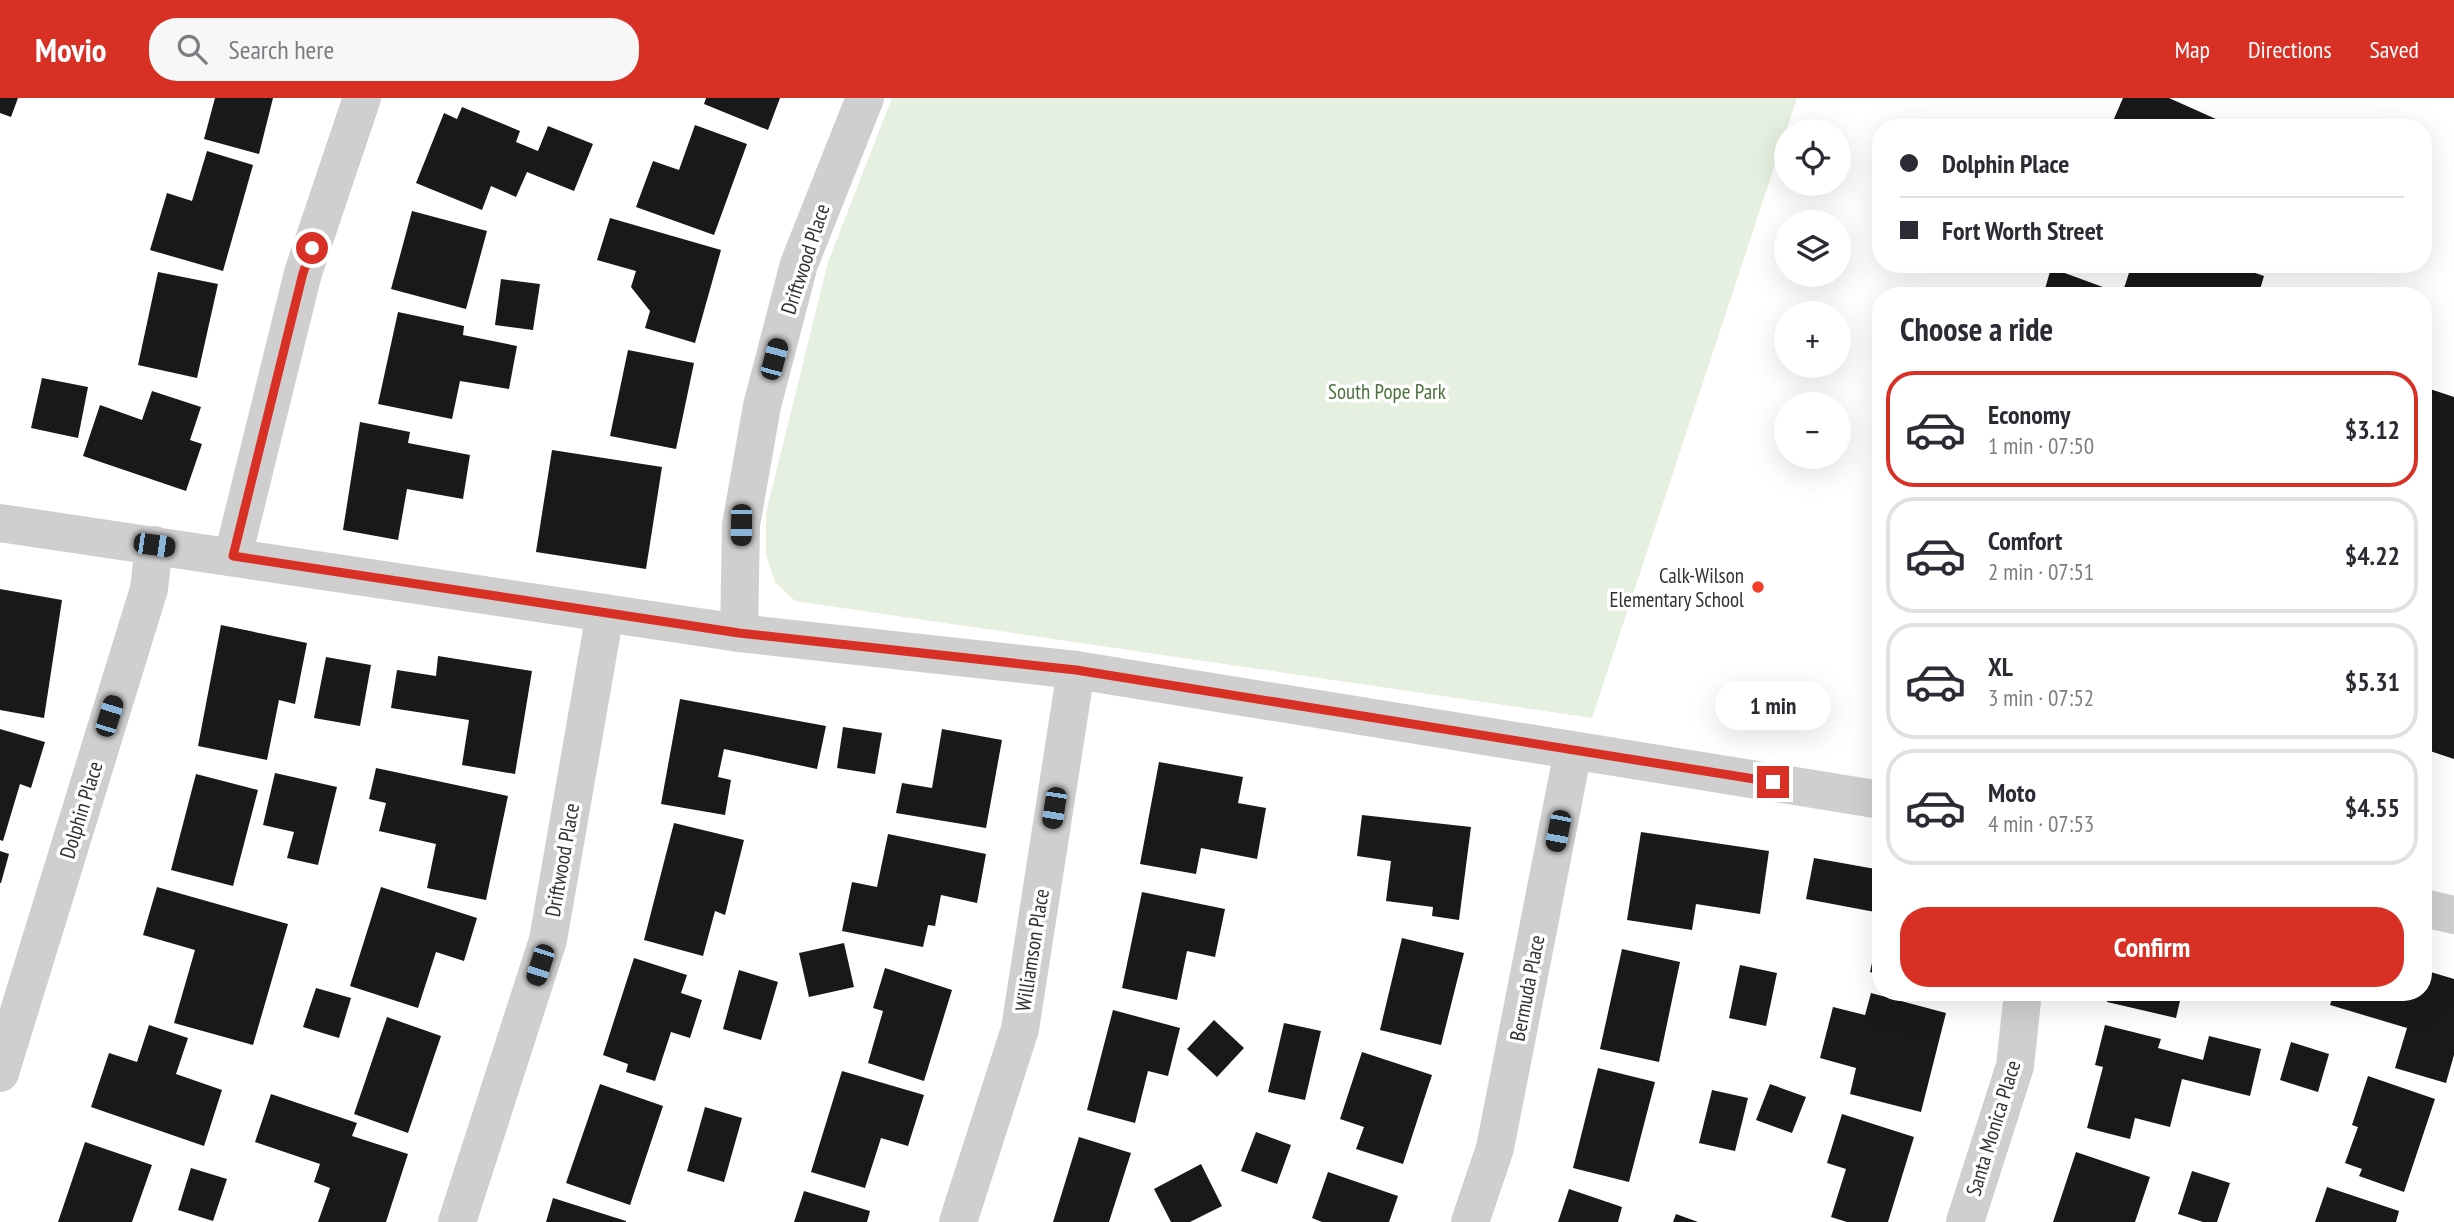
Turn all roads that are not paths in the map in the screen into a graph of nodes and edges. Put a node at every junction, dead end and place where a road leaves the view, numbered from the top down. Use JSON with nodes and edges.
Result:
{"nodes":[{"id":1,"x":362,"y":98,"type":"edge"},
{"id":2,"x":865,"y":98,"type":"edge"},
{"id":3,"x":0,"y":523,"type":"edge"},
{"id":4,"x":154,"y":545,"type":"junction"},
{"id":5,"x":233,"y":556,"type":"junction"},
{"id":6,"x":606,"y":613,"type":"junction"},
{"id":7,"x":739,"y":633,"type":"junction"},
{"id":8,"x":1076,"y":670,"type":"junction"},
{"id":9,"x":1573,"y":751,"type":"junction"},
{"id":10,"x":1872,"y":798,"type":"edge"},
{"id":11,"x":2432,"y":910,"type":"edge"},
{"id":12,"x":2454,"y":915,"type":"edge"},
{"id":13,"x":2022,"y":1001,"type":"edge"},
{"id":14,"x":0,"y":1073,"type":"edge"},
{"id":15,"x":457,"y":1222,"type":"edge"},
{"id":16,"x":958,"y":1222,"type":"edge"},
{"id":17,"x":1471,"y":1222,"type":"edge"},
{"id":18,"x":1965,"y":1222,"type":"edge"}],
"edges":[{"from":1,"to":5,"type":"street"},
{"from":2,"to":7,"type":"street","name":"Driftwood Place"},
{"from":3,"to":4,"type":"street"},
{"from":4,"to":5,"type":"street"},
{"from":4,"to":14,"type":"street","name":"Dolphin Place"},
{"from":5,"to":6,"type":"street"},
{"from":6,"to":7,"type":"street"},
{"from":6,"to":15,"type":"street","name":"Driftwood Place"},
{"from":7,"to":8,"type":"street"},
{"from":8,"to":9,"type":"street"},
{"from":8,"to":16,"type":"street","name":"Williamson Place"},
{"from":9,"to":10,"type":"street"},
{"from":9,"to":17,"type":"street","name":"Bermuda Place"},
{"from":11,"to":12,"type":"street"},
{"from":13,"to":18,"type":"street","name":"Santa Monica Place"}]}
